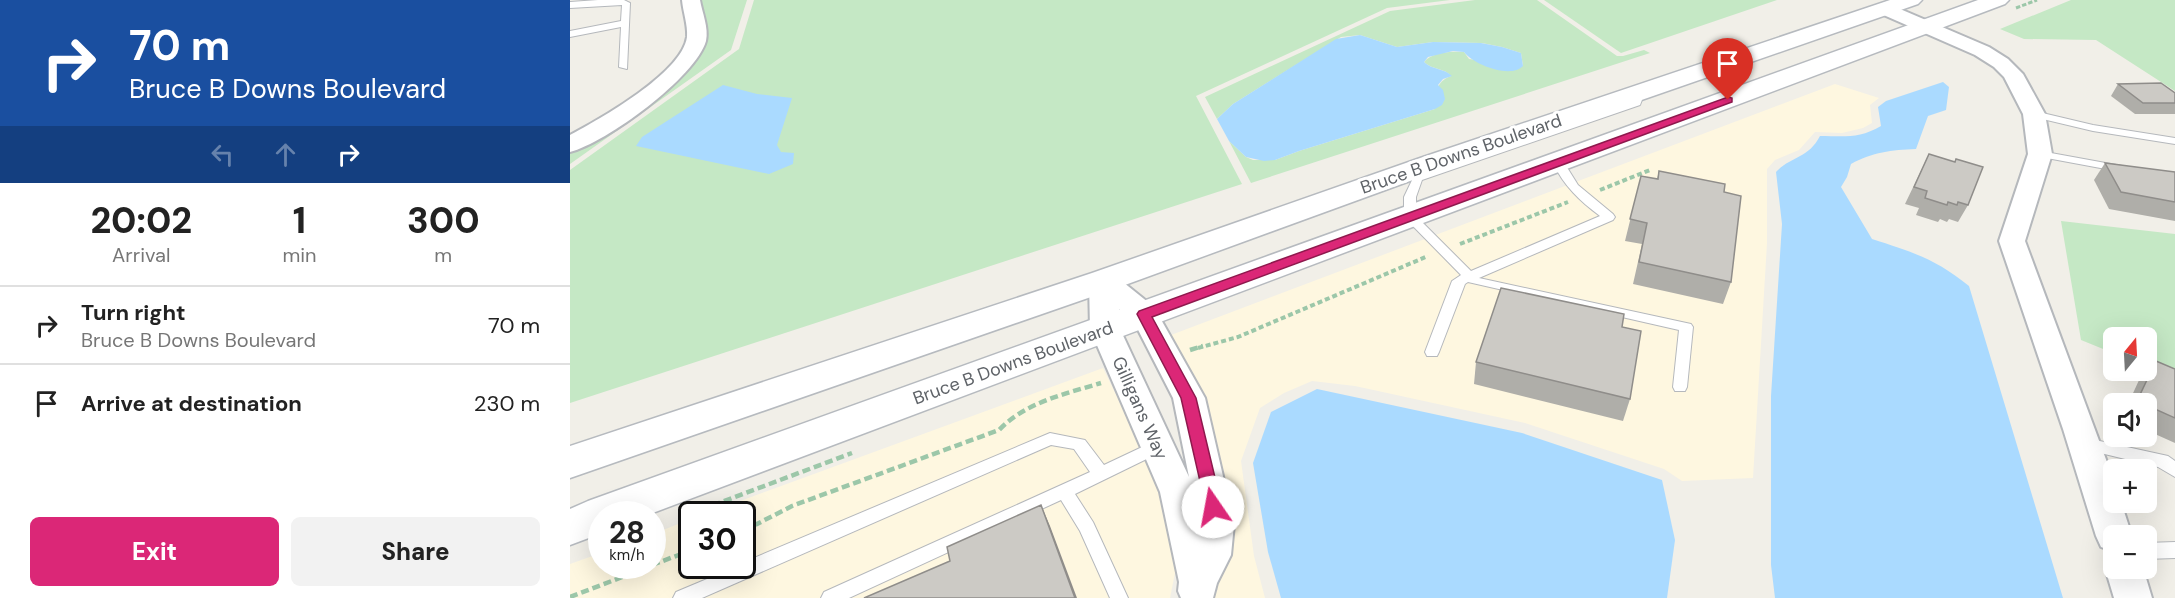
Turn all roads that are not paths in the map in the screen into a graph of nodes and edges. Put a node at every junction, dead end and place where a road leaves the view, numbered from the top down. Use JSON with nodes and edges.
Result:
{"nodes":[{"id":1,"x":691,"y":0,"type":"edge"},
{"id":2,"x":1911,"y":0,"type":"edge"},
{"id":3,"x":1998,"y":0,"type":"edge"},
{"id":4,"x":570,"y":6,"type":"edge"},
{"id":5,"x":1886,"y":9,"type":"junction"},
{"id":6,"x":625,"y":23,"type":"junction"},
{"id":7,"x":1927,"y":27,"type":"junction"},
{"id":8,"x":570,"y":34,"type":"edge"},
{"id":9,"x":624,"y":67,"type":"dead end"},
{"id":10,"x":1641,"y":92,"type":"junction"},
{"id":11,"x":2034,"y":114,"type":"junction"},
{"id":12,"x":2175,"y":141,"type":"edge"},
{"id":13,"x":571,"y":143,"type":"edge"},
{"id":14,"x":2040,"y":154,"type":"junction"},
{"id":15,"x":1559,"y":163,"type":"junction"},
{"id":16,"x":2136,"y":171,"type":"edge"},
{"id":17,"x":1410,"y":217,"type":"junction"},
{"id":18,"x":1469,"y":276,"type":"junction"},
{"id":19,"x":1103,"y":281,"type":"junction"},
{"id":20,"x":1144,"y":314,"type":"junction"},
{"id":21,"x":1105,"y":328,"type":"junction"},
{"id":22,"x":1432,"y":352,"type":"dead end"},
{"id":23,"x":1680,"y":387,"type":"dead end"},
{"id":24,"x":2084,"y":444,"type":"junction"},
{"id":25,"x":1156,"y":446,"type":"junction"},
{"id":26,"x":570,"y":462,"type":"edge"},
{"id":27,"x":2175,"y":470,"type":"edge"},
{"id":28,"x":1101,"y":474,"type":"junction"},
{"id":29,"x":1064,"y":491,"type":"junction"},
{"id":30,"x":640,"y":501,"type":"edge"},
{"id":31,"x":588,"y":520,"type":"edge"},
{"id":32,"x":2110,"y":525,"type":"edge"},
{"id":33,"x":570,"y":527,"type":"edge"},
{"id":34,"x":2175,"y":550,"type":"edge"},
{"id":35,"x":2157,"y":551,"type":"edge"},
{"id":36,"x":2127,"y":579,"type":"edge"},
{"id":37,"x":1197,"y":590,"type":"edge"},
{"id":38,"x":682,"y":598,"type":"edge"},
{"id":39,"x":830,"y":598,"type":"edge"},
{"id":40,"x":1119,"y":598,"type":"edge"},
{"id":41,"x":2133,"y":598,"type":"edge"}],
"edges":[{"from":1,"to":13,"type":"street"},
{"from":2,"to":5,"type":"main road","name":"Bruce B Downs Boulevard"},
{"from":3,"to":7,"type":"main road","name":"Bruce B Downs Boulevard"},
{"from":4,"to":6,"type":"lane"},
{"from":5,"to":7,"type":"street"},
{"from":5,"to":10,"type":"main road","name":"Bruce B Downs Boulevard"},
{"from":6,"to":8,"type":"lane"},
{"from":6,"to":9,"type":"lane"},
{"from":7,"to":11,"type":"street"},
{"from":7,"to":15,"type":"main road","name":"Bruce B Downs Boulevard"},
{"from":10,"to":17,"type":"lane"},
{"from":10,"to":19,"type":"main road","name":"Bruce B Downs Boulevard"},
{"from":11,"to":12,"type":"lane"},
{"from":11,"to":14,"type":"street"},
{"from":14,"to":16,"type":"lane"},
{"from":14,"to":24,"type":"street"},
{"from":15,"to":17,"type":"main road","name":"Bruce B Downs Boulevard"},
{"from":15,"to":18,"type":"lane"},
{"from":17,"to":18,"type":"lane"},
{"from":17,"to":20,"type":"main road","name":"Bruce B Downs Boulevard"},
{"from":18,"to":22,"type":"lane"},
{"from":18,"to":23,"type":"lane"},
{"from":19,"to":20,"type":"street","name":"Gilligans Way"},
{"from":19,"to":21,"type":"street","name":"Gilligans Way"},
{"from":19,"to":26,"type":"main road","name":"Bruce B Downs Boulevard"},
{"from":20,"to":21,"type":"main road","name":"Bruce B Downs Boulevard"},
{"from":20,"to":37,"type":"street","name":"Gilligans Way"},
{"from":21,"to":25,"type":"street","name":"Gilligans Way"},
{"from":21,"to":30,"type":"main road","name":"Bruce B Downs Boulevard"},
{"from":24,"to":27,"type":"lane"},
{"from":24,"to":32,"type":"street"},
{"from":25,"to":28,"type":"lane"},
{"from":25,"to":37,"type":"street","name":"Gilligans Way"},
{"from":28,"to":29,"type":"lane"},
{"from":28,"to":38,"type":"lane"},
{"from":29,"to":39,"type":"lane"},
{"from":29,"to":40,"type":"lane"},
{"from":31,"to":33,"type":"main road","name":"Bruce B Downs Boulevard"},
{"from":34,"to":35,"type":"lane"},
{"from":36,"to":41,"type":"street"}]}
